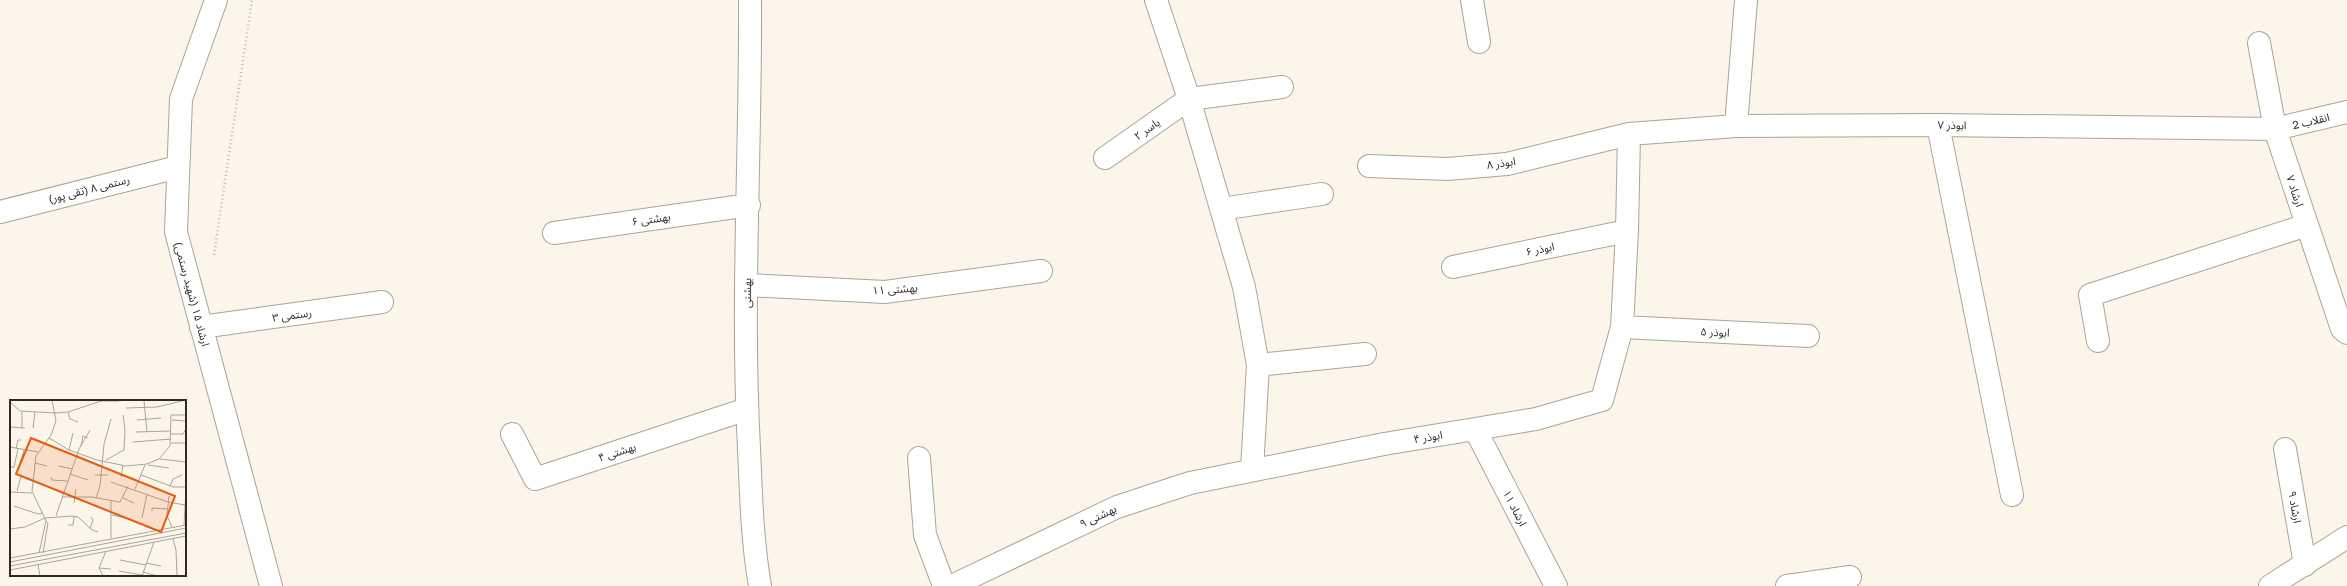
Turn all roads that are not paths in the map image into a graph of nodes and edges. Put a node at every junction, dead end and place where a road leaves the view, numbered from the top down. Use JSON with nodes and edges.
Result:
{"nodes":[{"id":1,"x":216,"y":0,"type":"edge"},
{"id":2,"x":750,"y":0,"type":"edge"},
{"id":3,"x":1156,"y":0,"type":"edge"},
{"id":4,"x":1472,"y":0,"type":"edge"},
{"id":5,"x":1746,"y":0,"type":"edge"},
{"id":6,"x":1479,"y":42,"type":"dead end"},
{"id":7,"x":2259,"y":43,"type":"dead end"},
{"id":8,"x":1282,"y":87,"type":"dead end"},
{"id":9,"x":1189,"y":100,"type":"junction"},
{"id":10,"x":2347,"y":112,"type":"edge"},
{"id":11,"x":1938,"y":125,"type":"junction"},
{"id":12,"x":1736,"y":126,"type":"junction"},
{"id":13,"x":2275,"y":130,"type":"junction"},
{"id":14,"x":1629,"y":134,"type":"junction"},
{"id":15,"x":1105,"y":158,"type":"dead end"},
{"id":16,"x":1369,"y":166,"type":"dead end"},
{"id":17,"x":178,"y":167,"type":"junction"},
{"id":18,"x":1322,"y":194,"type":"dead end"},
{"id":19,"x":749,"y":205,"type":"junction"},
{"id":20,"x":1221,"y":209,"type":"junction"},
{"id":21,"x":0,"y":212,"type":"edge"},
{"id":22,"x":2307,"y":225,"type":"junction"},
{"id":23,"x":1627,"y":231,"type":"junction"},
{"id":24,"x":554,"y":233,"type":"dead end"},
{"id":25,"x":1453,"y":267,"type":"dead end"},
{"id":26,"x":1041,"y":272,"type":"dead end"},
{"id":27,"x":747,"y":285,"type":"junction"},
{"id":28,"x":382,"y":302,"type":"dead end"},
{"id":29,"x":1622,"y":327,"type":"junction"},
{"id":30,"x":201,"y":328,"type":"junction"},
{"id":31,"x":2347,"y":333,"type":"edge"},
{"id":32,"x":1808,"y":336,"type":"dead end"},
{"id":33,"x":2098,"y":340,"type":"dead end"},
{"id":34,"x":1365,"y":354,"type":"dead end"},
{"id":35,"x":1258,"y":365,"type":"junction"},
{"id":36,"x":747,"y":409,"type":"junction"},
{"id":37,"x":1475,"y":429,"type":"junction"},
{"id":38,"x":512,"y":434,"type":"dead end"},
{"id":39,"x":2285,"y":449,"type":"dead end"},
{"id":40,"x":919,"y":458,"type":"dead end"},
{"id":41,"x":1252,"y":470,"type":"junction"},
{"id":42,"x":2012,"y":496,"type":"dead end"},
{"id":43,"x":2347,"y":537,"type":"edge"},
{"id":44,"x":2305,"y":565,"type":"junction"},
{"id":45,"x":1850,"y":577,"type":"dead end"},
{"id":46,"x":271,"y":586,"type":"edge"},
{"id":47,"x":760,"y":586,"type":"edge"},
{"id":48,"x":944,"y":586,"type":"edge"},
{"id":49,"x":952,"y":586,"type":"edge"},
{"id":50,"x":1556,"y":586,"type":"edge"},
{"id":51,"x":1787,"y":586,"type":"edge"},
{"id":52,"x":2270,"y":586,"type":"edge"}],
"edges":[{"from":1,"to":17,"type":"main road","name":"ارشاد ۱۵ (شهید رستمی)"},
{"from":2,"to":19,"type":"main road","name":"بهشتی"},
{"from":3,"to":9,"type":"main road"},
{"from":4,"to":6,"type":"main road"},
{"from":5,"to":12,"type":"main road"},
{"from":7,"to":13,"type":"main road","name":"ارشاد ۷"},
{"from":8,"to":9,"type":"main road"},
{"from":9,"to":15,"type":"main road","name":"یاسر ۲"},
{"from":9,"to":20,"type":"main road"},
{"from":10,"to":13,"type":"main road","name":"انقلاب 2"},
{"from":11,"to":12,"type":"main road","name":"ابوذر ۷"},
{"from":11,"to":13,"type":"main road","name":"ابوذر ۷"},
{"from":11,"to":42,"type":"main road"},
{"from":12,"to":14,"type":"main road","name":"ابوذر ۷"},
{"from":13,"to":22,"type":"main road","name":"ارشاد ۷"},
{"from":14,"to":16,"type":"main road","name":"ابوذر ۸"},
{"from":14,"to":23,"type":"main road"},
{"from":17,"to":21,"type":"main road","name":"رستمی ۸ (تقی پور)"},
{"from":17,"to":30,"type":"main road","name":"ارشاد ۱۵ (شهید رستمی)"},
{"from":18,"to":20,"type":"main road"},
{"from":19,"to":24,"type":"main road","name":"بهشتی ۶"},
{"from":19,"to":27,"type":"main road","name":"بهشتی"},
{"from":20,"to":35,"type":"main road"},
{"from":22,"to":31,"type":"main road","name":"ارشاد ۷"},
{"from":22,"to":33,"type":"main road"},
{"from":23,"to":25,"type":"main road","name":"ابوذر ۶"},
{"from":23,"to":29,"type":"main road"},
{"from":26,"to":27,"type":"main road","name":"بهشتی ۱۱"},
{"from":27,"to":36,"type":"main road","name":"بهشتی"},
{"from":28,"to":30,"type":"main road","name":"رستمی ۳"},
{"from":29,"to":32,"type":"main road","name":"ابوذر ۵"},
{"from":29,"to":37,"type":"main road","name":"ابوذر ۴"},
{"from":30,"to":46,"type":"main road","name":"ارشاد ۱۵ (شهید رستمی)"},
{"from":34,"to":35,"type":"main road"},
{"from":35,"to":41,"type":"main road"},
{"from":36,"to":38,"type":"main road","name":"بهشتی ۴"},
{"from":36,"to":47,"type":"main road","name":"بهشتی"},
{"from":37,"to":41,"type":"main road","name":"ابوذر ۴"},
{"from":37,"to":50,"type":"main road","name":"ارشاد ۱۱"},
{"from":39,"to":44,"type":"main road","name":"ارشاد ۹"},
{"from":40,"to":48,"type":"main road"},
{"from":41,"to":49,"type":"main road","name":"بهشتی ۹"},
{"from":43,"to":44,"type":"main road"},
{"from":44,"to":52,"type":"main road"},
{"from":45,"to":51,"type":"main road"}]}
